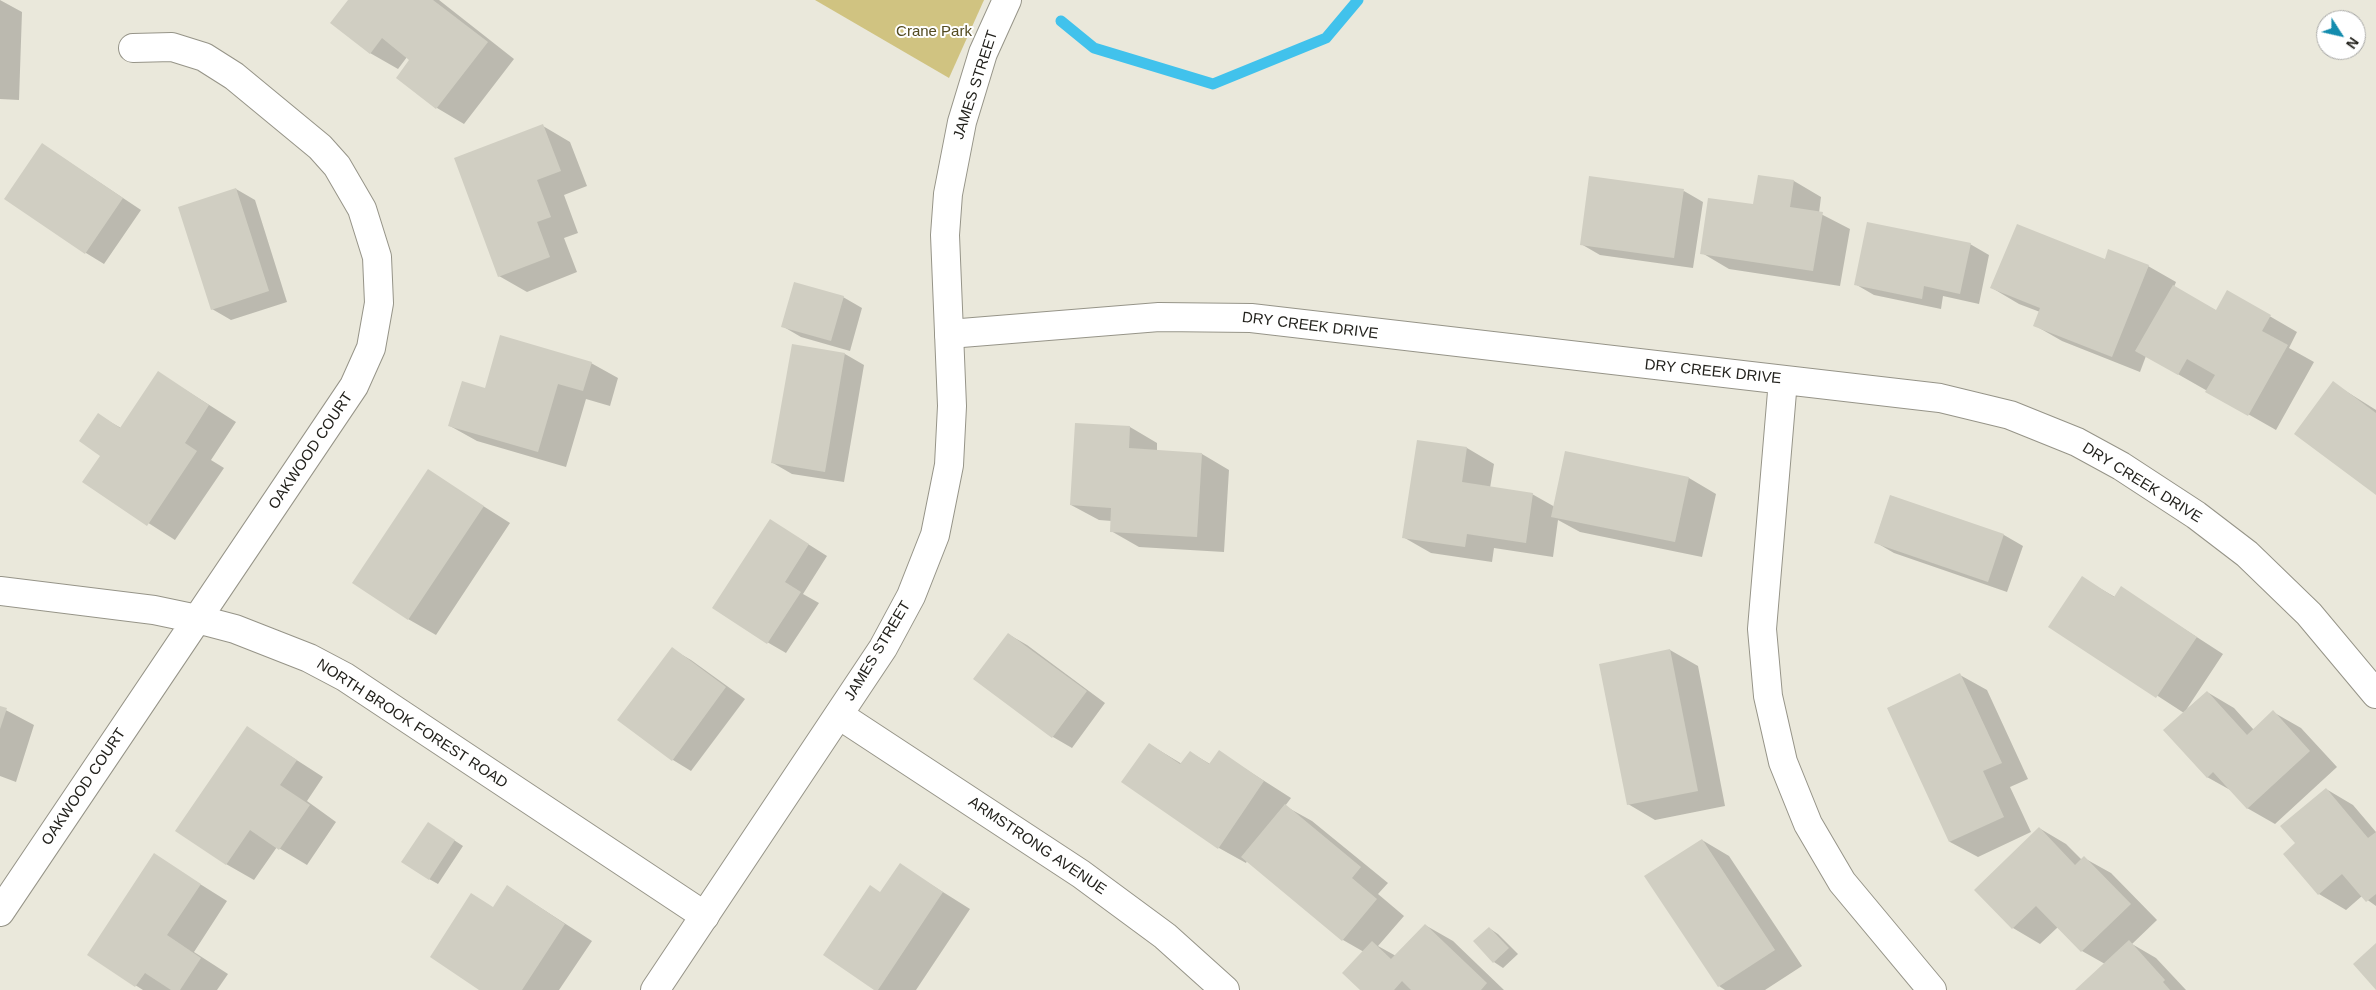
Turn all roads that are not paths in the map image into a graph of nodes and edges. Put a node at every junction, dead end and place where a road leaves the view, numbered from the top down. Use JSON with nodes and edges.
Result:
{"nodes":[{"id":1,"x":1007,"y":0,"type":"edge"},
{"id":2,"x":133,"y":48,"type":"dead end"},
{"id":3,"x":949,"y":334,"type":"junction"},
{"id":4,"x":1783,"y":380,"type":"junction"},
{"id":5,"x":0,"y":591,"type":"edge"},
{"id":6,"x":197,"y":619,"type":"junction"},
{"id":7,"x":2376,"y":694,"type":"edge"},
{"id":8,"x":839,"y":715,"type":"junction"},
{"id":9,"x":0,"y":912,"type":"edge"},
{"id":10,"x":705,"y":916,"type":"junction"},
{"id":11,"x":655,"y":990,"type":"edge"},
{"id":12,"x":1225,"y":990,"type":"edge"},
{"id":13,"x":1932,"y":990,"type":"edge"}],
"edges":[{"from":1,"to":3,"type":"street","name":"JAMES STREET"},
{"from":2,"to":6,"type":"street","name":"OAKWOOD COURT"},
{"from":3,"to":4,"type":"street","name":"DRY CREEK DRIVE"},
{"from":3,"to":8,"type":"street","name":"JAMES STREET"},
{"from":4,"to":7,"type":"street","name":"DRY CREEK DRIVE"},
{"from":4,"to":13,"type":"street"},
{"from":5,"to":6,"type":"street","name":"NORTH BROOK FOREST ROAD"},
{"from":6,"to":9,"type":"street","name":"OAKWOOD COURT"},
{"from":6,"to":10,"type":"street","name":"NORTH BROOK FOREST ROAD"},
{"from":8,"to":10,"type":"street","name":"JAMES STREET"},
{"from":8,"to":12,"type":"street","name":"ARMSTRONG AVENUE"},
{"from":10,"to":11,"type":"street","name":"JAMES STREET"}]}
